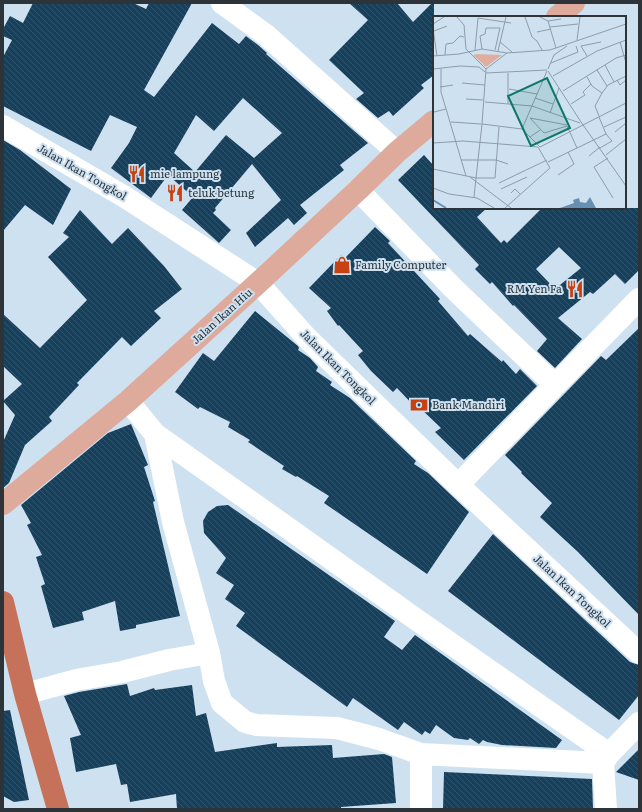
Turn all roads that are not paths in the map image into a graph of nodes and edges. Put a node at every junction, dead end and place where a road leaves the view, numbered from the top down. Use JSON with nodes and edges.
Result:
{"nodes":[{"id":1,"x":222,"y":3,"type":"edge"},
{"id":2,"x":574,"y":3,"type":"edge"},
{"id":3,"x":558,"y":16,"type":"edge"},
{"id":4,"x":433,"y":121,"type":"edge"},
{"id":5,"x":3,"y":126,"type":"edge"},
{"id":6,"x":397,"y":152,"type":"junction"},
{"id":7,"x":358,"y":190,"type":"junction"},
{"id":8,"x":258,"y":283,"type":"junction"},
{"id":9,"x":639,"y":299,"type":"edge"},
{"id":10,"x":555,"y":385,"type":"junction"},
{"id":11,"x":128,"y":401,"type":"junction"},
{"id":12,"x":154,"y":434,"type":"junction"},
{"id":13,"x":458,"y":485,"type":"junction"},
{"id":14,"x":3,"y":504,"type":"edge"},
{"id":15,"x":3,"y":602,"type":"edge"},
{"id":16,"x":209,"y":653,"type":"junction"},
{"id":17,"x":639,"y":653,"type":"edge"},
{"id":18,"x":24,"y":694,"type":"junction"},
{"id":19,"x":639,"y":723,"type":"edge"},
{"id":20,"x":421,"y":754,"type":"junction"},
{"id":21,"x":606,"y":758,"type":"junction"},
{"id":22,"x":58,"y":809,"type":"edge"},
{"id":23,"x":421,"y":809,"type":"edge"},
{"id":24,"x":606,"y":809,"type":"edge"}],
"edges":[{"from":1,"to":6,"type":"street"},
{"from":2,"to":3,"type":"main road"},
{"from":4,"to":6,"type":"main road","name":"Jalan Ikan Hiu"},
{"from":5,"to":8,"type":"street","name":"Jalan Ikan Tongkol"},
{"from":6,"to":7,"type":"main road","name":"Jalan Ikan Hiu"},
{"from":7,"to":8,"type":"main road","name":"Jalan Ikan Hiu"},
{"from":7,"to":10,"type":"street"},
{"from":8,"to":11,"type":"main road","name":"Jalan Ikan Hiu"},
{"from":8,"to":13,"type":"street","name":"Jalan Ikan Tongkol"},
{"from":9,"to":10,"type":"street"},
{"from":10,"to":13,"type":"street"},
{"from":11,"to":12,"type":"street"},
{"from":11,"to":14,"type":"main road","name":"Jalan Ikan Hiu"},
{"from":12,"to":16,"type":"street"},
{"from":12,"to":21,"type":"street"},
{"from":13,"to":17,"type":"street","name":"Jalan Ikan Tongkol"},
{"from":15,"to":18,"type":"highway"},
{"from":16,"to":18,"type":"street"},
{"from":16,"to":20,"type":"street"},
{"from":18,"to":22,"type":"highway"},
{"from":19,"to":21,"type":"street"},
{"from":20,"to":21,"type":"street"},
{"from":20,"to":23,"type":"street"},
{"from":21,"to":24,"type":"street"}]}
